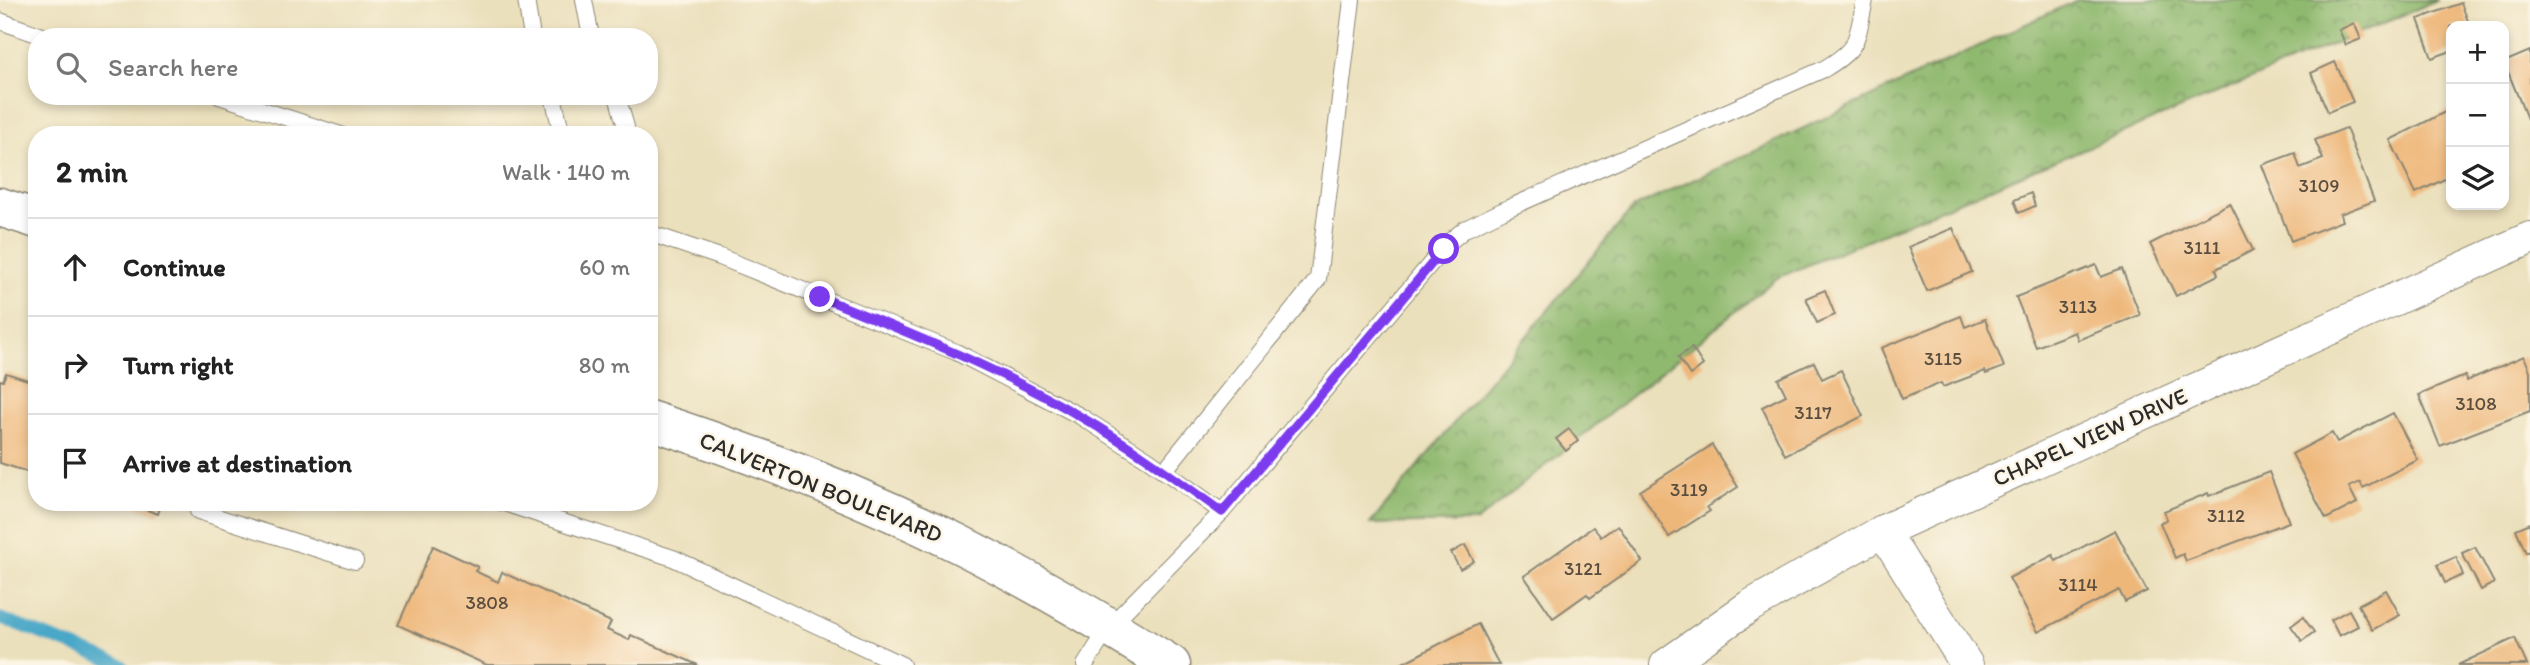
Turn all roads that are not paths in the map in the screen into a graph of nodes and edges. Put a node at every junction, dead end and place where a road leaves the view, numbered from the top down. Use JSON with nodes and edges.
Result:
{"nodes":[{"id":1,"x":526,"y":0,"type":"edge"},
{"id":2,"x":584,"y":0,"type":"edge"},
{"id":3,"x":1352,"y":0,"type":"edge"},
{"id":4,"x":1865,"y":0,"type":"edge"},
{"id":5,"x":0,"y":22,"type":"edge"},
{"id":6,"x":531,"y":28,"type":"edge"},
{"id":7,"x":589,"y":28,"type":"edge"},
{"id":8,"x":28,"y":31,"type":"edge"},
{"id":9,"x":247,"y":105,"type":"edge"},
{"id":10,"x":555,"y":105,"type":"edge"},
{"id":11,"x":619,"y":105,"type":"edge"},
{"id":12,"x":313,"y":126,"type":"edge"},
{"id":13,"x":560,"y":126,"type":"edge"},
{"id":14,"x":624,"y":126,"type":"edge"},
{"id":15,"x":0,"y":207,"type":"edge"},
{"id":16,"x":28,"y":216,"type":"edge"},
{"id":17,"x":658,"y":236,"type":"edge"},
{"id":18,"x":2530,"y":238,"type":"edge"},
{"id":19,"x":658,"y":423,"type":"edge"},
{"id":20,"x":1164,"y":471,"type":"junction"},
{"id":21,"x":198,"y":511,"type":"edge"},
{"id":22,"x":529,"y":511,"type":"edge"},
{"id":23,"x":1222,"y":512,"type":"junction"},
{"id":24,"x":1883,"y":531,"type":"junction"},
{"id":25,"x":355,"y":561,"type":"dead end"},
{"id":26,"x":1109,"y":626,"type":"junction"},
{"id":27,"x":902,"y":665,"type":"edge"},
{"id":28,"x":1085,"y":665,"type":"edge"},
{"id":29,"x":1171,"y":665,"type":"edge"},
{"id":30,"x":1666,"y":665,"type":"edge"},
{"id":31,"x":1967,"y":665,"type":"edge"}],
"edges":[{"from":1,"to":6,"type":"lane"},
{"from":2,"to":7,"type":"lane"},
{"from":3,"to":20,"type":"lane"},
{"from":4,"to":23,"type":"lane"},
{"from":5,"to":8,"type":"lane"},
{"from":9,"to":12,"type":"lane"},
{"from":10,"to":13,"type":"lane"},
{"from":11,"to":14,"type":"lane"},
{"from":15,"to":16,"type":"street"},
{"from":17,"to":20,"type":"lane"},
{"from":18,"to":24,"type":"street","name":"CHAPEL VIEW DRIVE"},
{"from":19,"to":26,"type":"street","name":"CALVERTON BOULEVARD"},
{"from":20,"to":23,"type":"lane"},
{"from":21,"to":25,"type":"lane"},
{"from":22,"to":27,"type":"lane"},
{"from":23,"to":26,"type":"lane"},
{"from":24,"to":30,"type":"street","name":"CHAPEL VIEW DRIVE"},
{"from":24,"to":31,"type":"street"},
{"from":26,"to":28,"type":"lane"},
{"from":26,"to":29,"type":"street","name":"CALVERTON BOULEVARD"}]}
